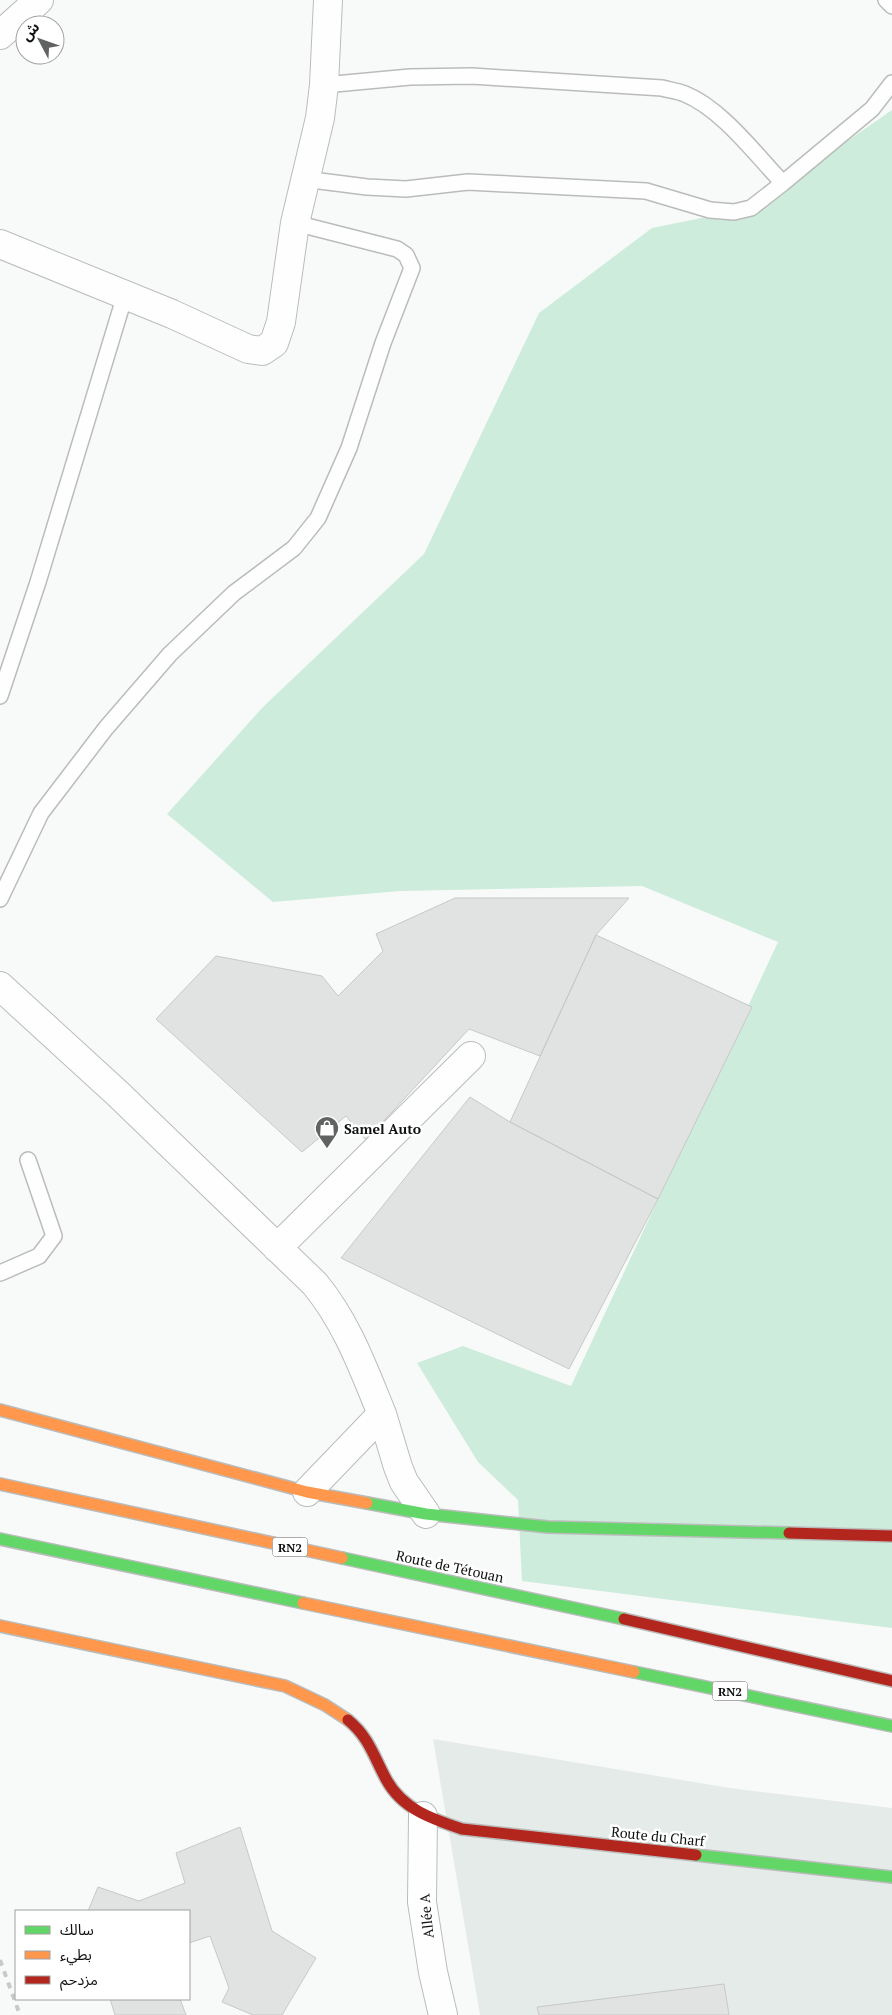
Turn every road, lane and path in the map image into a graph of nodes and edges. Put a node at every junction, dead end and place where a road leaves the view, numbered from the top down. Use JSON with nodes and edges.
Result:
{"nodes":[{"id":1,"x":39,"y":0,"type":"edge"},
{"id":2,"x":328,"y":0,"type":"edge"},
{"id":3,"x":886,"y":0,"type":"edge"},
{"id":4,"x":892,"y":6,"type":"edge"},
{"id":5,"x":0,"y":35,"type":"edge"},
{"id":6,"x":892,"y":83,"type":"edge"},
{"id":7,"x":324,"y":85,"type":"junction"},
{"id":8,"x":304,"y":179,"type":"junction"},
{"id":9,"x":783,"y":183,"type":"junction"},
{"id":10,"x":295,"y":223,"type":"junction"},
{"id":11,"x":0,"y":244,"type":"edge"},
{"id":12,"x":125,"y":295,"type":"junction"},
{"id":13,"x":0,"y":696,"type":"edge"},
{"id":14,"x":7,"y":869,"type":"edge"},
{"id":15,"x":0,"y":899,"type":"edge"},
{"id":16,"x":0,"y":986,"type":"edge"},
{"id":17,"x":471,"y":1056,"type":"dead end"},
{"id":18,"x":28,"y":1160,"type":"dead end"},
{"id":19,"x":277,"y":1248,"type":"junction"},
{"id":20,"x":0,"y":1273,"type":"edge"},
{"id":21,"x":0,"y":1410,"type":"edge"},
{"id":22,"x":382,"y":1414,"type":"junction"},
{"id":23,"x":0,"y":1484,"type":"edge"},
{"id":24,"x":307,"y":1492,"type":"junction"},
{"id":25,"x":426,"y":1514,"type":"junction"},
{"id":26,"x":892,"y":1536,"type":"edge"},
{"id":27,"x":0,"y":1539,"type":"edge"},
{"id":28,"x":0,"y":1626,"type":"edge"},
{"id":29,"x":892,"y":1681,"type":"edge"},
{"id":30,"x":892,"y":1726,"type":"edge"},
{"id":31,"x":423,"y":1816,"type":"junction"},
{"id":32,"x":892,"y":1877,"type":"edge"},
{"id":33,"x":443,"y":2015,"type":"edge"}],
"edges":[{"from":1,"to":5,"type":"street"},
{"from":2,"to":7,"type":"street"},
{"from":3,"to":4,"type":"lane"},
{"from":6,"to":9,"type":"lane"},
{"from":7,"to":8,"type":"street"},
{"from":7,"to":9,"type":"lane"},
{"from":8,"to":9,"type":"lane"},
{"from":8,"to":10,"type":"street"},
{"from":10,"to":12,"type":"street"},
{"from":10,"to":14,"type":"lane"},
{"from":11,"to":12,"type":"street"},
{"from":12,"to":13,"type":"lane"},
{"from":14,"to":15,"type":"lane"},
{"from":16,"to":19,"type":"street"},
{"from":17,"to":19,"type":"street"},
{"from":18,"to":20,"type":"lane"},
{"from":19,"to":22,"type":"street"},
{"from":21,"to":24,"type":"main road"},
{"from":22,"to":24,"type":"street"},
{"from":22,"to":25,"type":"street"},
{"from":23,"to":29,"type":"main road","name":"Route de Tétouan","number":"RN2"},
{"from":24,"to":25,"type":"main road"},
{"from":25,"to":26,"type":"main road"},
{"from":27,"to":30,"type":"main road","number":"RN2"},
{"from":28,"to":31,"type":"main road","name":"Route du Charf"},
{"from":31,"to":32,"type":"main road","name":"Route du Charf"},
{"from":31,"to":33,"type":"street","name":"Allée A"}]}
